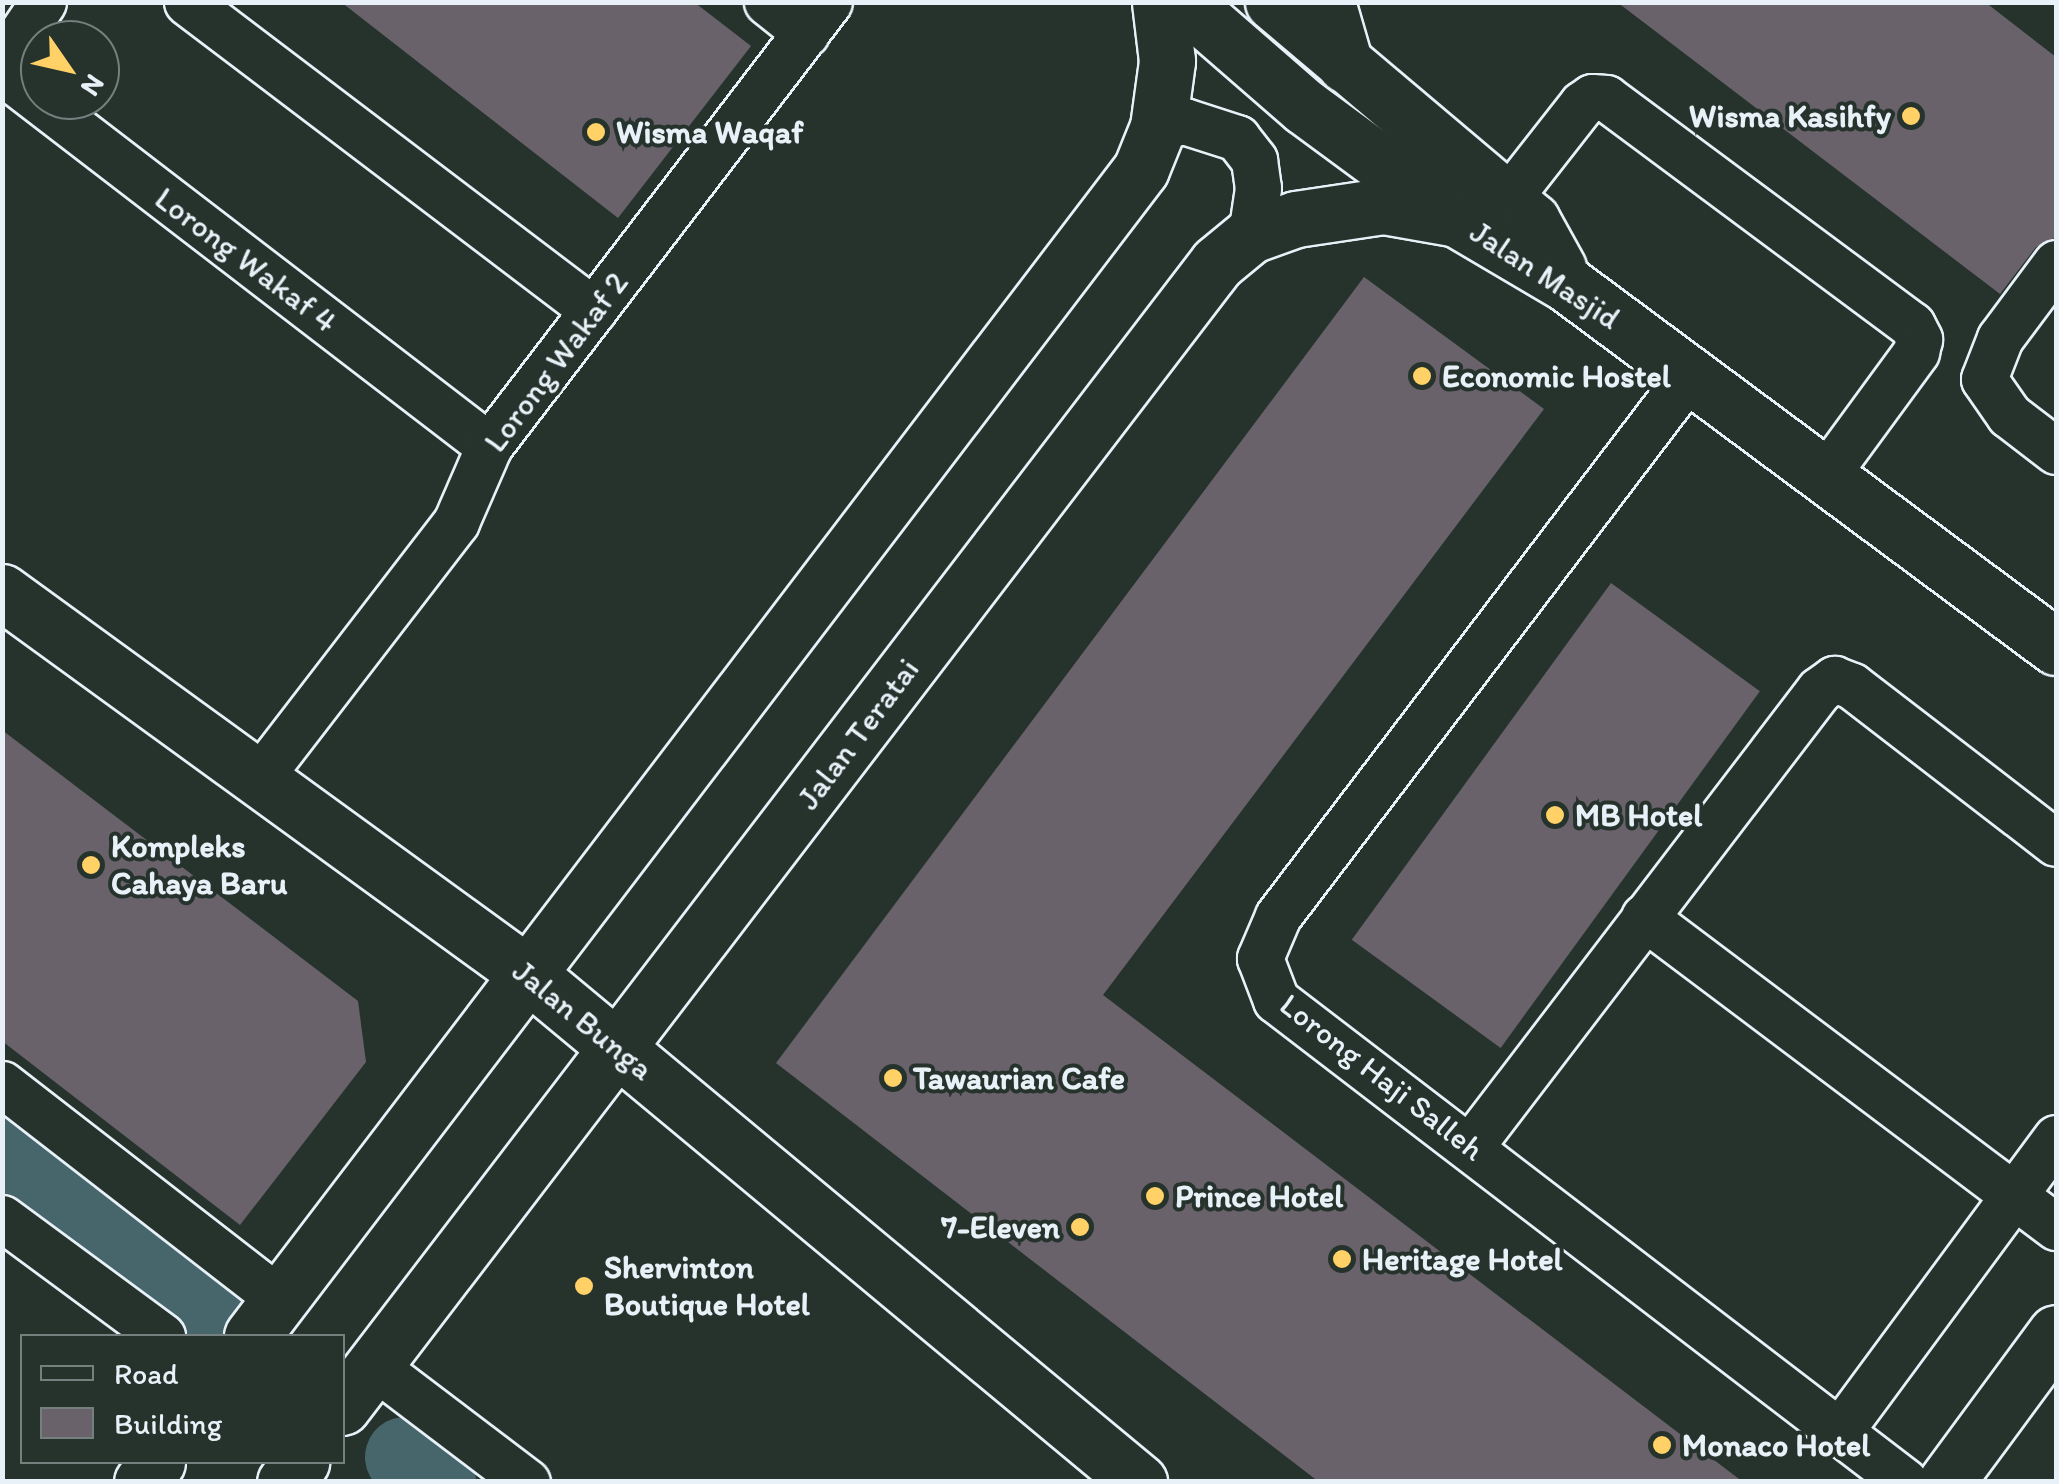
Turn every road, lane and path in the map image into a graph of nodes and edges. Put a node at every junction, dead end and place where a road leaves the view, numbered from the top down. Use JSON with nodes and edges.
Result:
{"nodes":[{"id":1,"x":44,"y":2,"type":"edge"},
{"id":2,"x":187,"y":2,"type":"edge"},
{"id":3,"x":767,"y":2,"type":"edge"},
{"id":4,"x":1160,"y":2,"type":"edge"},
{"id":5,"x":1184,"y":2,"type":"edge"},
{"id":6,"x":1273,"y":2,"type":"edge"},
{"id":7,"x":1328,"y":2,"type":"edge"},
{"id":8,"x":818,"y":18,"type":"edge"},
{"id":9,"x":1345,"y":64,"type":"junction"},
{"id":10,"x":1158,"y":126,"type":"junction"},
{"id":11,"x":1482,"y":210,"type":"junction"},
{"id":12,"x":1251,"y":235,"type":"junction"},
{"id":13,"x":2056,"y":263,"type":"edge"},
{"id":14,"x":593,"y":310,"type":"junction"},
{"id":15,"x":1690,"y":374,"type":"junction"},
{"id":16,"x":490,"y":446,"type":"junction"},
{"id":17,"x":2056,"y":452,"type":"edge"},
{"id":18,"x":1826,"y":475,"type":"junction"},
{"id":19,"x":2,"y":592,"type":"edge"},
{"id":20,"x":2056,"y":647,"type":"edge"},
{"id":21,"x":259,"y":778,"type":"junction"},
{"id":22,"x":2056,"y":842,"type":"edge"},
{"id":23,"x":1644,"y":917,"type":"junction"},
{"id":24,"x":528,"y":974,"type":"junction"},
{"id":25,"x":618,"y":1048,"type":"junction"},
{"id":26,"x":2,"y":1084,"type":"edge"},
{"id":27,"x":2056,"y":1138,"type":"edge"},
{"id":28,"x":1470,"y":1148,"type":"junction"},
{"id":29,"x":2014,"y":1194,"type":"junction"},
{"id":30,"x":2,"y":1218,"type":"edge"},
{"id":31,"x":2056,"y":1227,"type":"edge"},
{"id":32,"x":266,"y":1318,"type":"edge"},
{"id":33,"x":2056,"y":1333,"type":"edge"},
{"id":34,"x":159,"y":1334,"type":"edge"},
{"id":35,"x":358,"y":1387,"type":"edge"},
{"id":36,"x":1840,"y":1431,"type":"junction"},
{"id":37,"x":526,"y":1482,"type":"edge"},
{"id":38,"x":1138,"y":1482,"type":"edge"},
{"id":39,"x":1906,"y":1482,"type":"edge"},
{"id":40,"x":1946,"y":1482,"type":"edge"}],
"edges":[{"from":1,"to":16,"type":"lane","name":"Lorong Wakaf 4"},
{"from":2,"to":14,"type":"lane"},
{"from":3,"to":8,"type":"lane"},
{"from":4,"to":10,"type":"street"},
{"from":5,"to":11,"type":"street","name":"Jalan Masjid"},
{"from":6,"to":9,"type":"street"},
{"from":7,"to":9,"type":"street"},
{"from":8,"to":14,"type":"lane","name":"Lorong Wakaf 2"},
{"from":9,"to":11,"type":"street"},
{"from":10,"to":12,"type":"lane"},
{"from":10,"to":24,"type":"street"},
{"from":11,"to":12,"type":"street","name":"Jalan Teratai"},
{"from":11,"to":15,"type":"street","name":"Jalan Masjid"},
{"from":11,"to":18,"type":"lane"},
{"from":12,"to":25,"type":"street","name":"Jalan Teratai"},
{"from":13,"to":17,"type":"lane"},
{"from":14,"to":16,"type":"lane","name":"Lorong Wakaf 2"},
{"from":15,"to":18,"type":"street","name":"Jalan Masjid"},
{"from":15,"to":28,"type":"lane","name":"Lorong Haji Salleh"},
{"from":16,"to":21,"type":"lane","name":"Lorong Wakaf 2"},
{"from":18,"to":20,"type":"street","name":"Jalan Masjid"},
{"from":19,"to":21,"type":"street","name":"Jalan Bunga"},
{"from":21,"to":24,"type":"street","name":"Jalan Bunga"},
{"from":22,"to":23,"type":"lane"},
{"from":23,"to":28,"type":"lane"},
{"from":23,"to":29,"type":"lane"},
{"from":24,"to":25,"type":"street","name":"Jalan Bunga"},
{"from":24,"to":32,"type":"street"},
{"from":25,"to":35,"type":"street","name":"Jalan Teratai"},
{"from":25,"to":38,"type":"street","name":"Jalan Bunga"},
{"from":26,"to":32,"type":"lane"},
{"from":27,"to":29,"type":"lane"},
{"from":28,"to":36,"type":"lane","name":"Lorong Haji Salleh"},
{"from":29,"to":31,"type":"lane"},
{"from":29,"to":36,"type":"lane"},
{"from":30,"to":34,"type":"lane"},
{"from":33,"to":40,"type":"street"},
{"from":35,"to":37,"type":"lane"},
{"from":36,"to":39,"type":"lane","name":"Lorong Haji Salleh"}]}
